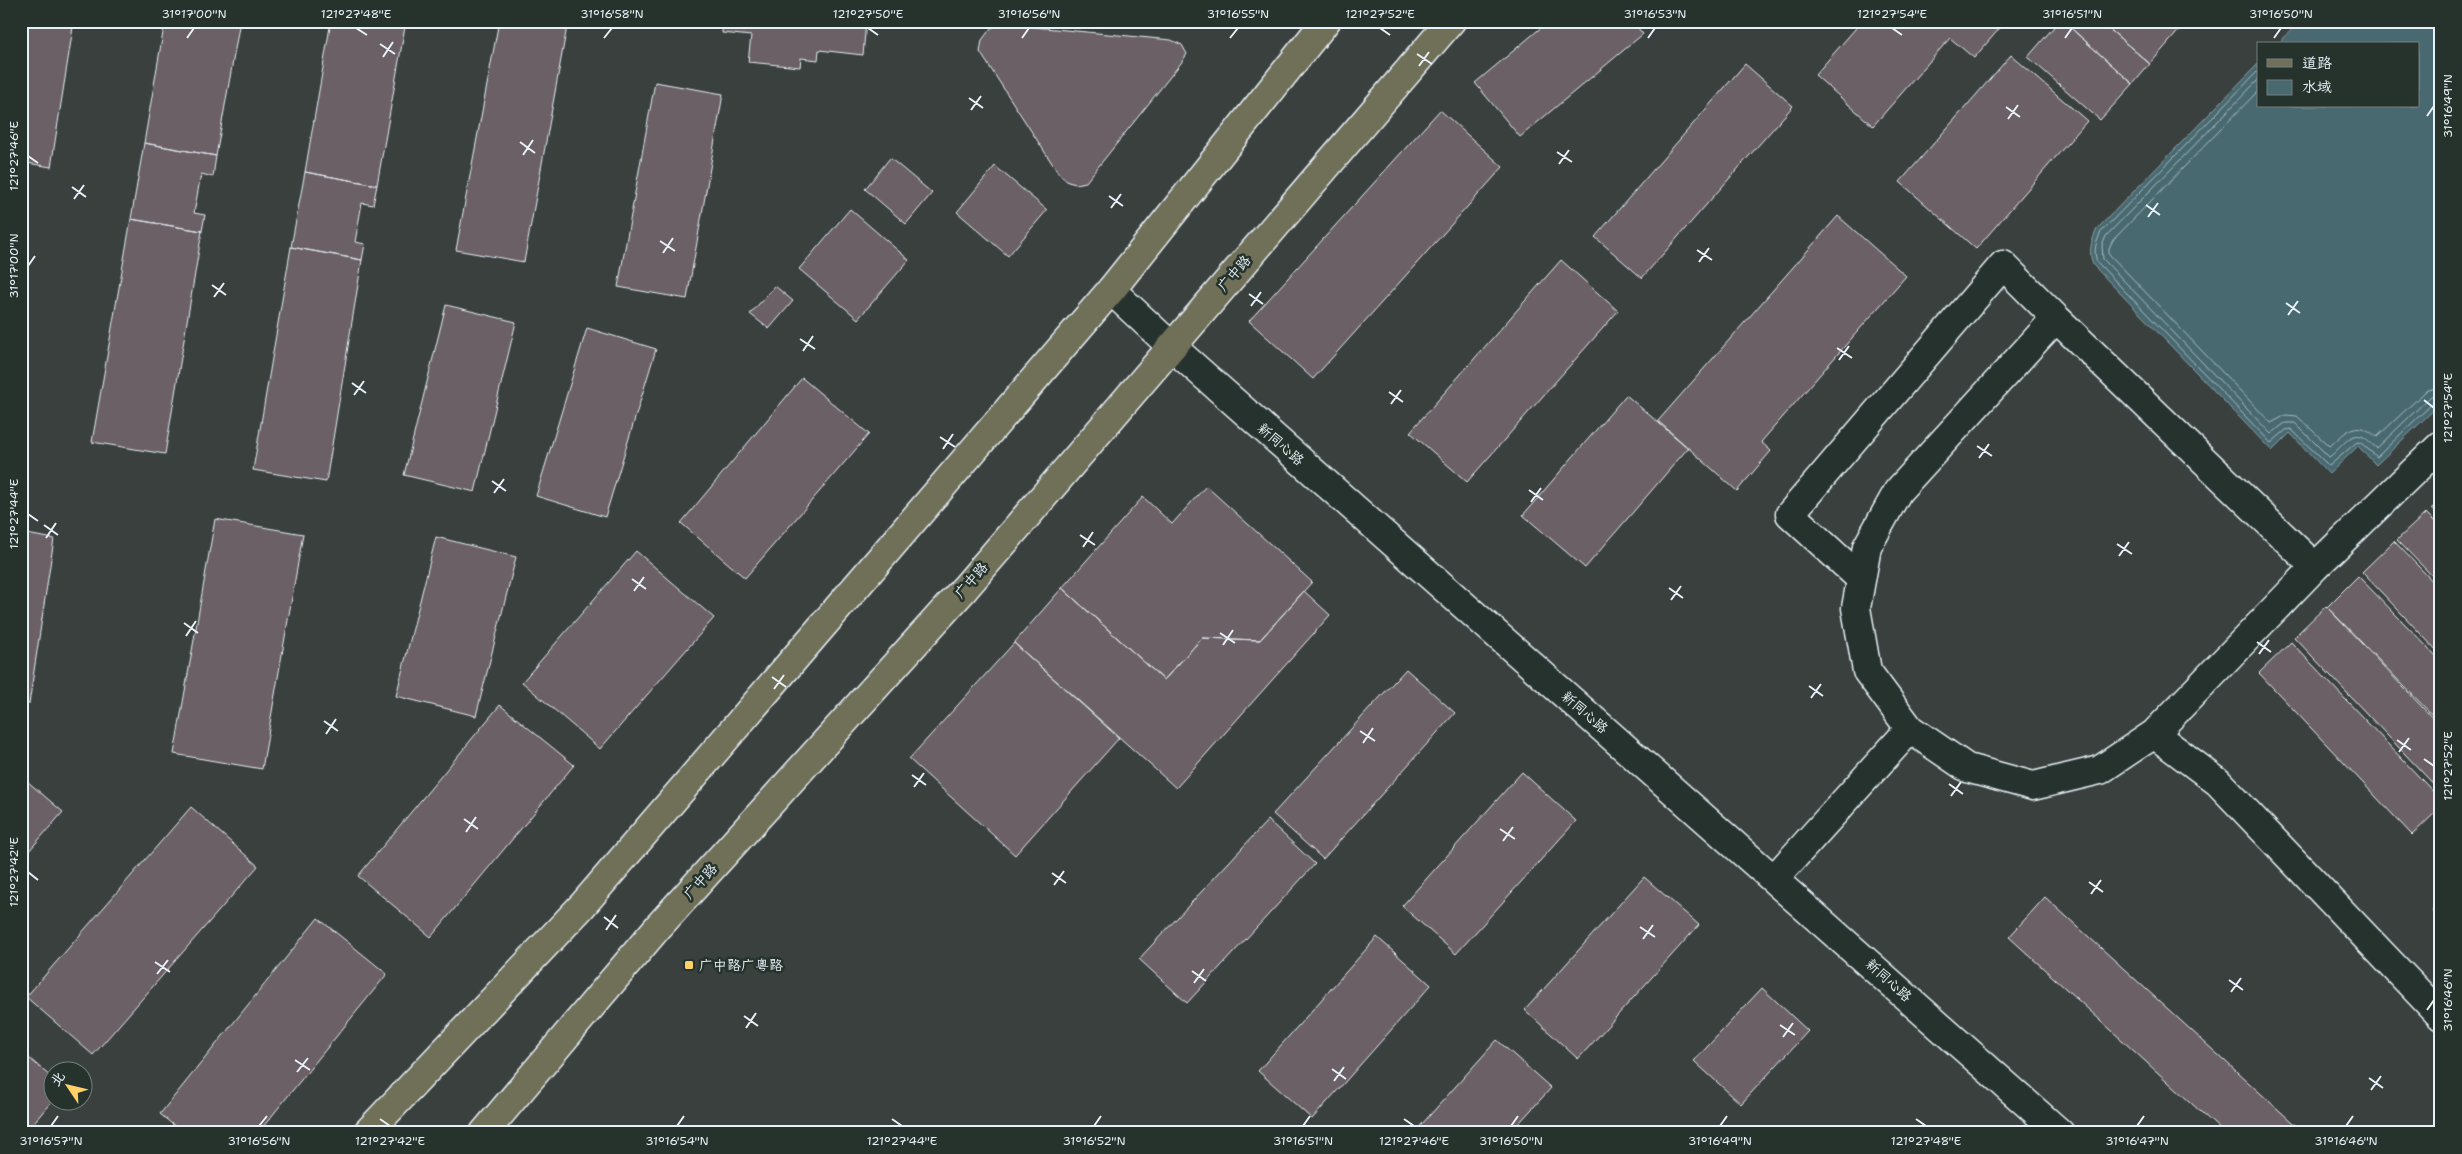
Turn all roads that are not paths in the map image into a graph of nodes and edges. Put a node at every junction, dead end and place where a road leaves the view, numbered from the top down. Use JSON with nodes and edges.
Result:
{"nodes":[{"id":1,"x":1326,"y":21,"type":"edge"},
{"id":2,"x":1451,"y":21,"type":"edge"},
{"id":3,"x":1111,"y":290,"type":"junction"},
{"id":4,"x":2056,"y":318,"type":"junction"},
{"id":5,"x":1171,"y":346,"type":"junction"},
{"id":6,"x":2441,"y":445,"type":"edge"},
{"id":7,"x":2315,"y":568,"type":"junction"},
{"id":8,"x":1861,"y":579,"type":"junction"},
{"id":9,"x":1910,"y":729,"type":"junction"},
{"id":10,"x":2154,"y":734,"type":"junction"},
{"id":11,"x":1774,"y":879,"type":"junction"},
{"id":12,"x":2441,"y":1016,"type":"edge"},
{"id":13,"x":367,"y":1133,"type":"edge"},
{"id":14,"x":484,"y":1133,"type":"edge"},
{"id":15,"x":2060,"y":1133,"type":"edge"}],
"edges":[{"from":1,"to":3,"type":"main road"},
{"from":2,"to":5,"type":"main road","name":"广中路"},
{"from":3,"to":5,"type":"street","name":"新同心路"},
{"from":3,"to":13,"type":"main road"},
{"from":4,"to":7,"type":"street"},
{"from":4,"to":8,"type":"street"},
{"from":4,"to":8,"type":"street"},
{"from":5,"to":11,"type":"street","name":"新同心路"},
{"from":5,"to":14,"type":"main road","name":"广中路"},
{"from":6,"to":7,"type":"street"},
{"from":7,"to":10,"type":"street"},
{"from":8,"to":9,"type":"street"},
{"from":9,"to":10,"type":"street"},
{"from":9,"to":11,"type":"street"},
{"from":10,"to":12,"type":"street"},
{"from":11,"to":15,"type":"street","name":"新同心路"}]}
